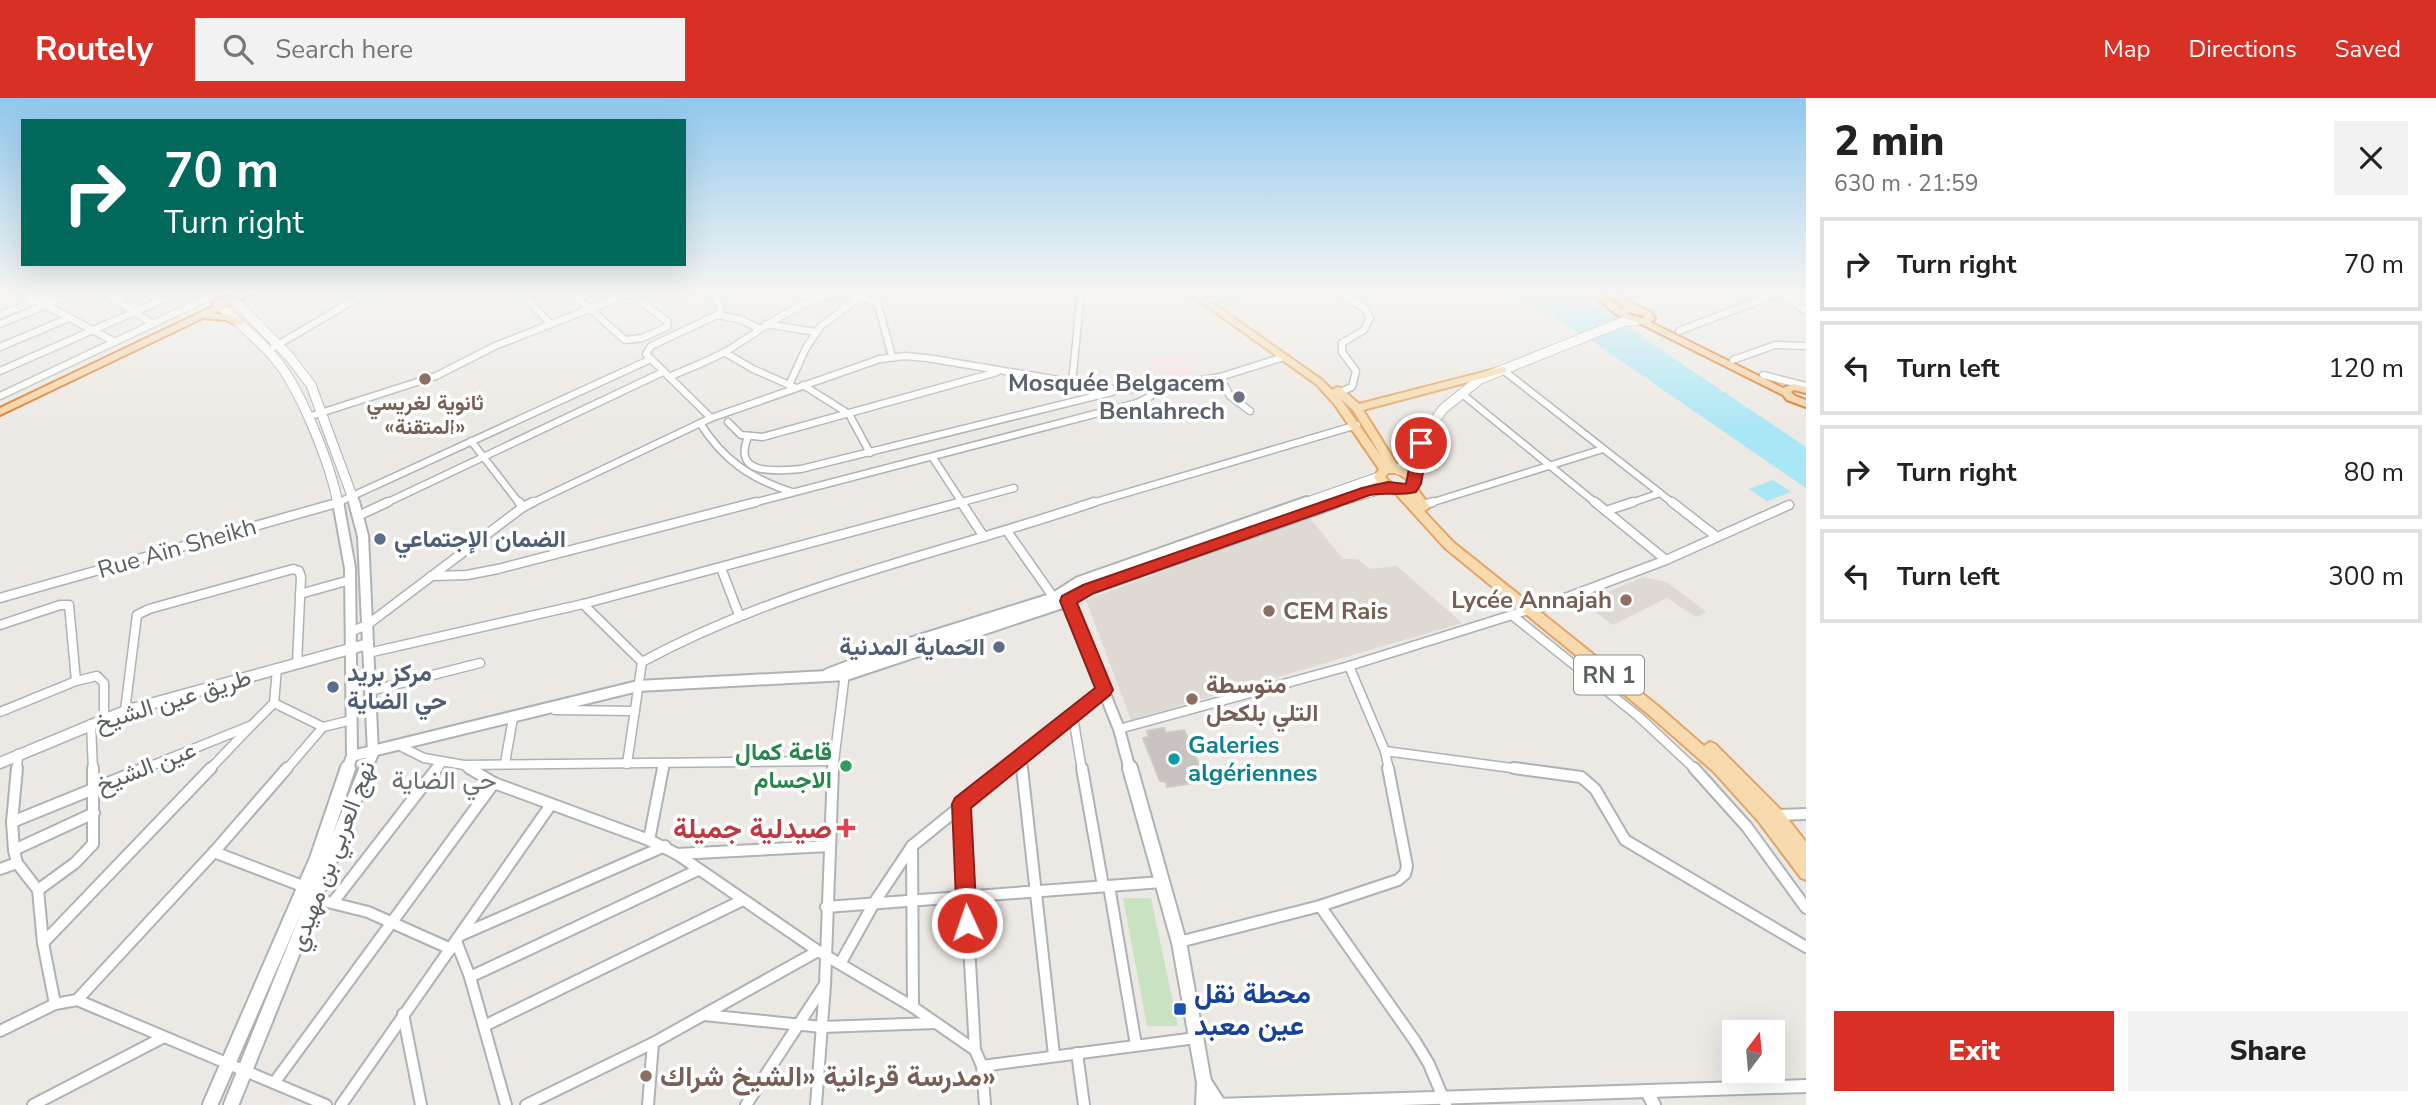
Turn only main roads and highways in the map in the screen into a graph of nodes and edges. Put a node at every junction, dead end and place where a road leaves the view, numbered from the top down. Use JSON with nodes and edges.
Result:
{"nodes":[{"id":1,"x":141,"y":339,"type":"edge"},
{"id":2,"x":152,"y":339,"type":"edge"},
{"id":3,"x":261,"y":339,"type":"edge"},
{"id":4,"x":264,"y":339,"type":"edge"},
{"id":5,"x":1263,"y":339,"type":"edge"},
{"id":6,"x":1266,"y":339,"type":"edge"},
{"id":7,"x":1582,"y":339,"type":"edge"},
{"id":8,"x":1678,"y":339,"type":"edge"},
{"id":9,"x":1694,"y":339,"type":"edge"},
{"id":10,"x":272,"y":347,"type":"junction"},
{"id":11,"x":1287,"y":355,"type":"junction"},
{"id":12,"x":1503,"y":370,"type":"junction"},
{"id":13,"x":1806,"y":388,"type":"edge"},
{"id":14,"x":1789,"y":390,"type":"junction"},
{"id":15,"x":1806,"y":404,"type":"edge"},
{"id":16,"x":0,"y":405,"type":"edge"},
{"id":17,"x":1357,"y":408,"type":"junction"},
{"id":18,"x":0,"y":412,"type":"edge"},
{"id":19,"x":324,"y":418,"type":"junction"},
{"id":20,"x":310,"y":422,"type":"junction"},
{"id":21,"x":1421,"y":443,"type":"junction"},
{"id":22,"x":1389,"y":471,"type":"junction"},
{"id":23,"x":1403,"y":486,"type":"junction"},
{"id":24,"x":1061,"y":597,"type":"junction"},
{"id":25,"x":1532,"y":610,"type":"junction"},
{"id":26,"x":373,"y":752,"type":"junction"},
{"id":27,"x":352,"y":756,"type":"junction"},
{"id":28,"x":1806,"y":854,"type":"edge"},
{"id":29,"x":1806,"y":873,"type":"edge"},
{"id":30,"x":1204,"y":1082,"type":"junction"},
{"id":31,"x":210,"y":1105,"type":"edge"},
{"id":32,"x":231,"y":1105,"type":"edge"},
{"id":33,"x":1203,"y":1105,"type":"edge"},
{"id":34,"x":1219,"y":1105,"type":"edge"}],
"edges":[{"from":1,"to":16,"type":"highway"},
{"from":2,"to":18,"type":"highway"},
{"from":3,"to":10,"type":"main road","name":"نهج العربي بن مهيدي"},
{"from":4,"to":10,"type":"main road","name":"نهج العربي بن مهيدي"},
{"from":5,"to":11,"type":"main road"},
{"from":6,"to":11,"type":"main road"},
{"from":7,"to":12,"type":"main road"},
{"from":8,"to":14,"type":"highway"},
{"from":9,"to":14,"type":"highway"},
{"from":10,"to":19,"type":"main road","name":"نهج العربي بن مهيدي"},
{"from":10,"to":20,"type":"main road","name":"نهج العربي بن مهيدي"},
{"from":11,"to":17,"type":"main road"},
{"from":11,"to":22,"type":"main road"},
{"from":12,"to":17,"type":"main road"},
{"from":12,"to":21,"type":"main road"},
{"from":13,"to":14,"type":"highway"},
{"from":14,"to":15,"type":"highway"},
{"from":17,"to":22,"type":"main road"},
{"from":19,"to":20,"type":"main road"},
{"from":19,"to":26,"type":"main road","name":"نهج العربي بن مهيدي"},
{"from":20,"to":27,"type":"main road","name":"نهج العربي بن مهيدي"},
{"from":21,"to":22,"type":"main road"},
{"from":21,"to":23,"type":"main road"},
{"from":22,"to":23,"type":"main road"},
{"from":22,"to":23,"type":"main road"},
{"from":22,"to":24,"type":"main road"},
{"from":23,"to":24,"type":"main road"},
{"from":23,"to":25,"type":"main road","number":"RN 1"},
{"from":23,"to":25,"type":"main road","number":"RN 1"},
{"from":24,"to":26,"type":"main road"},
{"from":24,"to":30,"type":"main road"},
{"from":25,"to":28,"type":"main road","number":"RN 1"},
{"from":25,"to":29,"type":"main road","number":"RN 1"},
{"from":26,"to":27,"type":"main road"},
{"from":26,"to":32,"type":"main road","name":"نهج العربي بن مهيدي"},
{"from":27,"to":31,"type":"main road","name":"نهج العربي بن مهيدي"},
{"from":30,"to":33,"type":"main road"},
{"from":30,"to":34,"type":"main road"}]}
